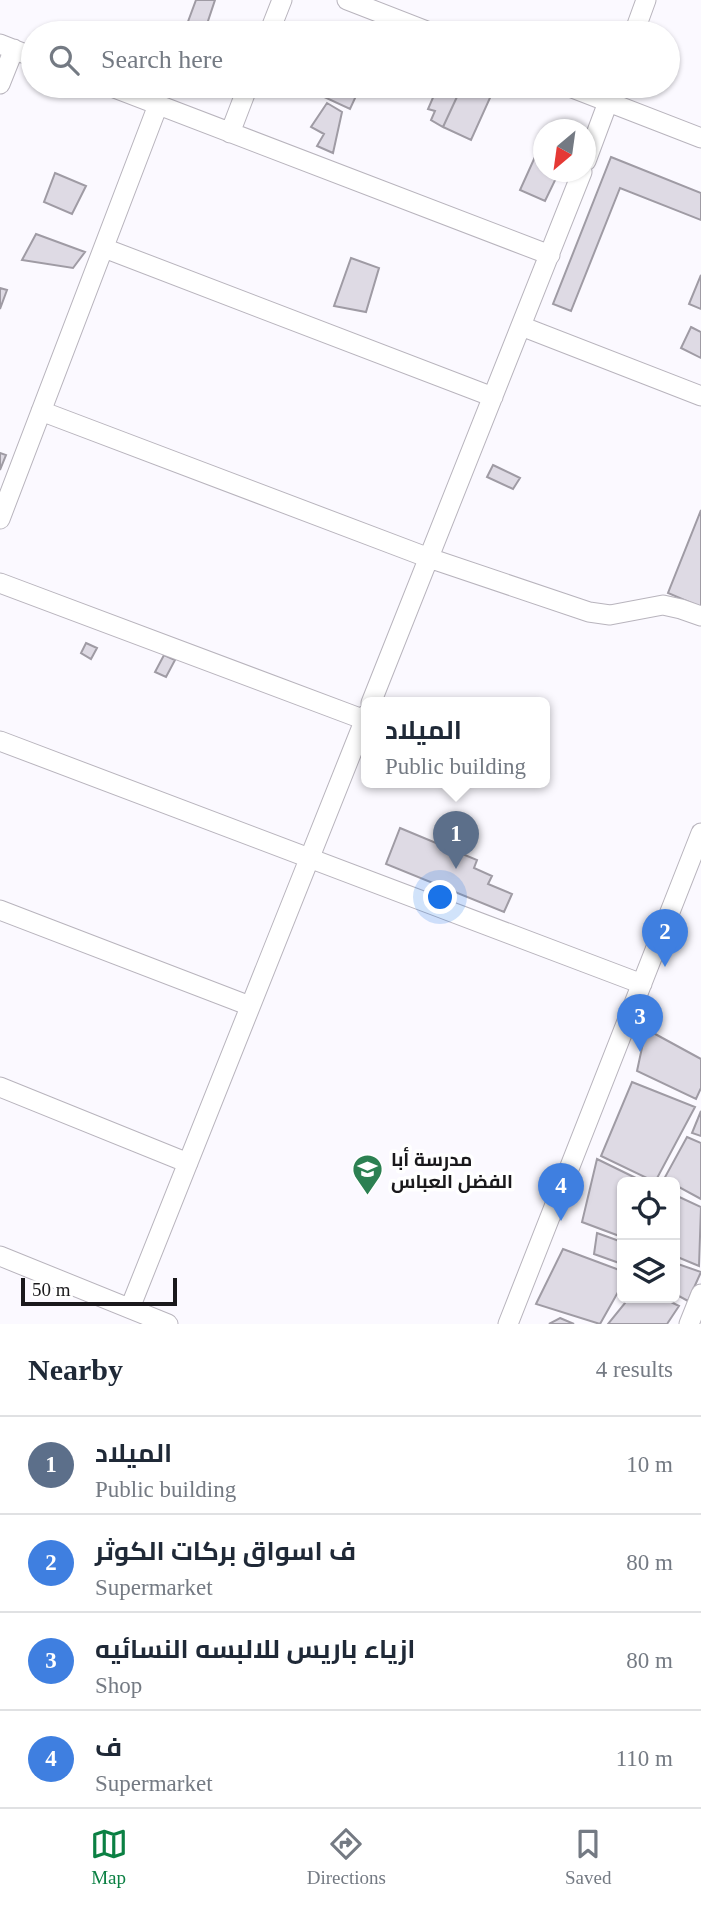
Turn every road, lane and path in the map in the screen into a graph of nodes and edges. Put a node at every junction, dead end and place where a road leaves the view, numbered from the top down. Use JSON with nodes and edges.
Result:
{"nodes":[{"id":1,"x":282,"y":0,"type":"edge"},
{"id":2,"x":347,"y":0,"type":"edge"},
{"id":3,"x":646,"y":0,"type":"edge"},
{"id":4,"x":274,"y":21,"type":"edge"},
{"id":5,"x":401,"y":21,"type":"edge"},
{"id":6,"x":638,"y":21,"type":"edge"},
{"id":7,"x":7,"y":46,"type":"edge"},
{"id":8,"x":0,"y":84,"type":"edge"},
{"id":9,"x":140,"y":98,"type":"edge"},
{"id":10,"x":243,"y":98,"type":"edge"},
{"id":11,"x":610,"y":98,"type":"edge"},
{"id":12,"x":619,"y":98,"type":"edge"},
{"id":13,"x":158,"y":105,"type":"junction"},
{"id":14,"x":230,"y":132,"type":"junction"},
{"id":15,"x":596,"y":134,"type":"edge"},
{"id":16,"x":701,"y":138,"type":"edge"},
{"id":17,"x":578,"y":182,"type":"edge"},
{"id":18,"x":104,"y":248,"type":"junction"},
{"id":19,"x":550,"y":256,"type":"junction"},
{"id":20,"x":521,"y":326,"type":"junction"},
{"id":21,"x":701,"y":396,"type":"edge"},
{"id":22,"x":493,"y":397,"type":"junction"},
{"id":23,"x":41,"y":411,"type":"junction"},
{"id":24,"x":0,"y":519,"type":"edge"},
{"id":25,"x":429,"y":558,"type":"junction"},
{"id":26,"x":0,"y":583,"type":"edge"},
{"id":27,"x":701,"y":616,"type":"edge"},
{"id":28,"x":374,"y":697,"type":"edge"},
{"id":29,"x":361,"y":710,"type":"edge"},
{"id":30,"x":361,"y":729,"type":"edge"},
{"id":31,"x":0,"y":741,"type":"edge"},
{"id":32,"x":701,"y":833,"type":"edge"},
{"id":33,"x":697,"y":855,"type":"edge"},
{"id":34,"x":309,"y":859,"type":"junction"},
{"id":35,"x":0,"y":910,"type":"edge"},
{"id":36,"x":642,"y":984,"type":"junction"},
{"id":37,"x":250,"y":1006,"type":"junction"},
{"id":38,"x":0,"y":1087,"type":"edge"},
{"id":39,"x":188,"y":1163,"type":"junction"},
{"id":40,"x":0,"y":1256,"type":"edge"},
{"id":41,"x":701,"y":1294,"type":"edge"},
{"id":42,"x":130,"y":1308,"type":"junction"},
{"id":43,"x":168,"y":1324,"type":"edge"},
{"id":44,"x":508,"y":1324,"type":"edge"},
{"id":45,"x":689,"y":1324,"type":"edge"}],
"edges":[{"from":1,"to":4,"type":"street"},
{"from":2,"to":5,"type":"street"},
{"from":3,"to":6,"type":"street"},
{"from":7,"to":8,"type":"street"},
{"from":9,"to":13,"type":"street"},
{"from":10,"to":14,"type":"street"},
{"from":11,"to":15,"type":"street"},
{"from":12,"to":16,"type":"street"},
{"from":13,"to":14,"type":"street"},
{"from":13,"to":18,"type":"street"},
{"from":14,"to":19,"type":"street"},
{"from":17,"to":19,"type":"street"},
{"from":18,"to":22,"type":"street"},
{"from":18,"to":23,"type":"street"},
{"from":19,"to":20,"type":"street"},
{"from":20,"to":21,"type":"street"},
{"from":20,"to":22,"type":"street"},
{"from":22,"to":25,"type":"street"},
{"from":23,"to":24,"type":"street"},
{"from":23,"to":25,"type":"street"},
{"from":25,"to":27,"type":"street"},
{"from":25,"to":28,"type":"street"},
{"from":26,"to":29,"type":"street"},
{"from":30,"to":34,"type":"street"},
{"from":31,"to":34,"type":"street"},
{"from":32,"to":33,"type":"street"},
{"from":33,"to":36,"type":"street"},
{"from":34,"to":36,"type":"street"},
{"from":34,"to":37,"type":"street"},
{"from":35,"to":37,"type":"street"},
{"from":36,"to":44,"type":"street"},
{"from":37,"to":39,"type":"street"},
{"from":38,"to":39,"type":"street"},
{"from":39,"to":42,"type":"street"},
{"from":40,"to":42,"type":"street"},
{"from":41,"to":45,"type":"street"},
{"from":42,"to":43,"type":"street"}]}
